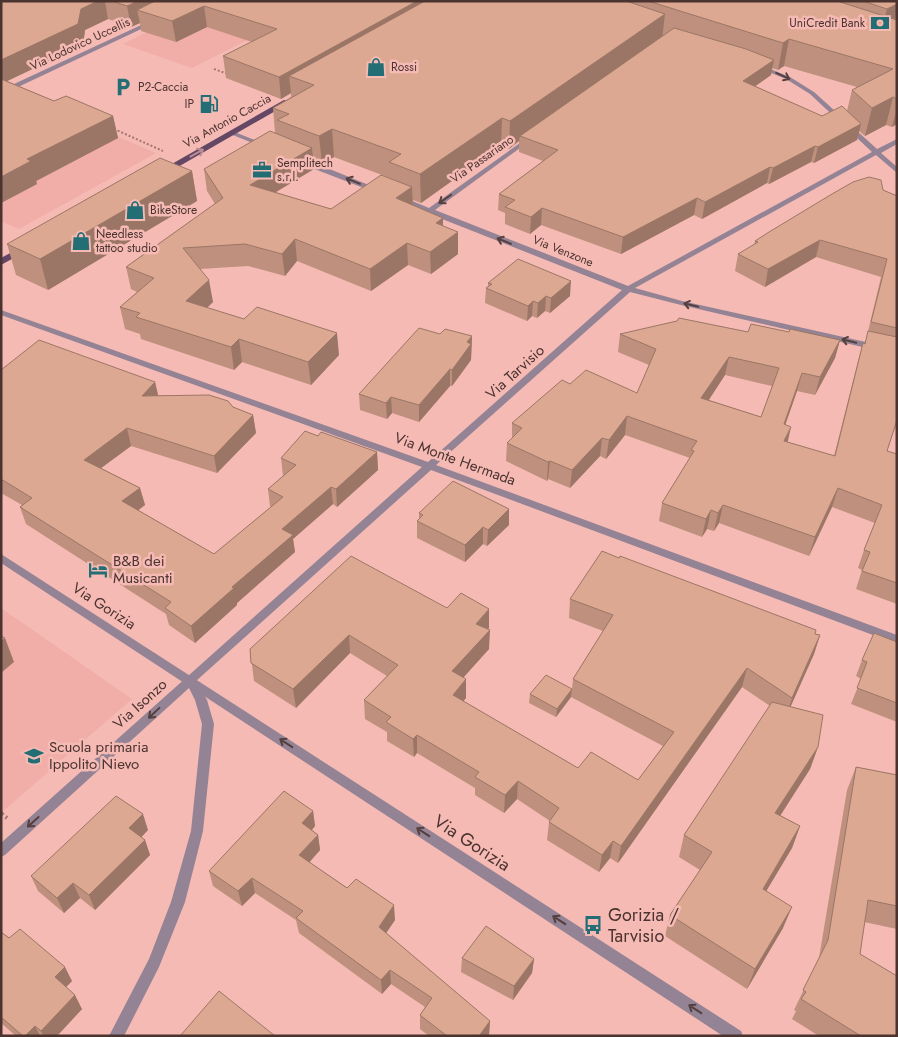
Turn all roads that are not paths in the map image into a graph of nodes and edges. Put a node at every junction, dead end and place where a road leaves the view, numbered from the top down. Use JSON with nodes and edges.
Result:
{"nodes":[{"id":1,"x":161,"y":18,"type":"edge"},
{"id":2,"x":750,"y":63,"type":"edge"},
{"id":3,"x":1,"y":94,"type":"edge"},
{"id":4,"x":292,"y":99,"type":"edge"},
{"id":5,"x":232,"y":133,"type":"junction"},
{"id":6,"x":533,"y":136,"type":"edge"},
{"id":7,"x":897,"y":141,"type":"edge"},
{"id":8,"x":272,"y":149,"type":"edge"},
{"id":9,"x":876,"y":152,"type":"junction"},
{"id":10,"x":291,"y":156,"type":"edge"},
{"id":11,"x":897,"y":171,"type":"edge"},
{"id":12,"x":154,"y":176,"type":"edge"},
{"id":13,"x":383,"y":193,"type":"edge"},
{"id":14,"x":392,"y":196,"type":"edge"},
{"id":15,"x":429,"y":211,"type":"junction"},
{"id":16,"x":35,"y":243,"type":"edge"},
{"id":17,"x":1,"y":262,"type":"edge"},
{"id":18,"x":628,"y":289,"type":"junction"},
{"id":19,"x":1,"y":312,"type":"edge"},
{"id":20,"x":897,"y":352,"type":"edge"},
{"id":21,"x":430,"y":466,"type":"junction"},
{"id":22,"x":1,"y":558,"type":"edge"},
{"id":23,"x":897,"y":640,"type":"edge"},
{"id":24,"x":190,"y":680,"type":"junction"},
{"id":25,"x":1,"y":852,"type":"edge"},
{"id":26,"x":116,"y":1036,"type":"edge"},
{"id":27,"x":736,"y":1036,"type":"edge"}],
"edges":[{"from":1,"to":3,"type":"street","name":"Via Lodovico Uccellis"},
{"from":2,"to":9,"type":"street","one_way":true},
{"from":4,"to":5,"type":"main road","name":"Via Antonio Caccia"},
{"from":5,"to":8,"type":"street"},
{"from":12,"to":5,"type":"main road","name":"Via Antonio Caccia","one_way":true},
{"from":6,"to":15,"type":"street","name":"Via Passariano","one_way":true},
{"from":7,"to":9,"type":"street","name":"Via Tarvisio"},
{"from":9,"to":11,"type":"street"},
{"from":9,"to":18,"type":"street","name":"Via Tarvisio"},
{"from":13,"to":10,"type":"street","one_way":true},
{"from":14,"to":15,"type":"street","name":"Via Venzone"},
{"from":18,"to":15,"type":"street","name":"Via Venzone","one_way":true},
{"from":16,"to":17,"type":"main road"},
{"from":20,"to":18,"type":"street","name":"Via Venzone","one_way":true},
{"from":18,"to":21,"type":"street","name":"Via Tarvisio"},
{"from":19,"to":21,"type":"street","name":"Via Monte Hermada"},
{"from":21,"to":23,"type":"street","name":"Via Monte Hermada"},
{"from":21,"to":24,"type":"street","name":"Via Tarvisio"},
{"from":22,"to":24,"type":"street","name":"Via Gorizia"},
{"from":24,"to":25,"type":"street","name":"Via Isonzo","one_way":true},
{"from":24,"to":26,"type":"street","name":"Via Gorizia"},
{"from":27,"to":24,"type":"street","name":"Via Gorizia","one_way":true}]}
